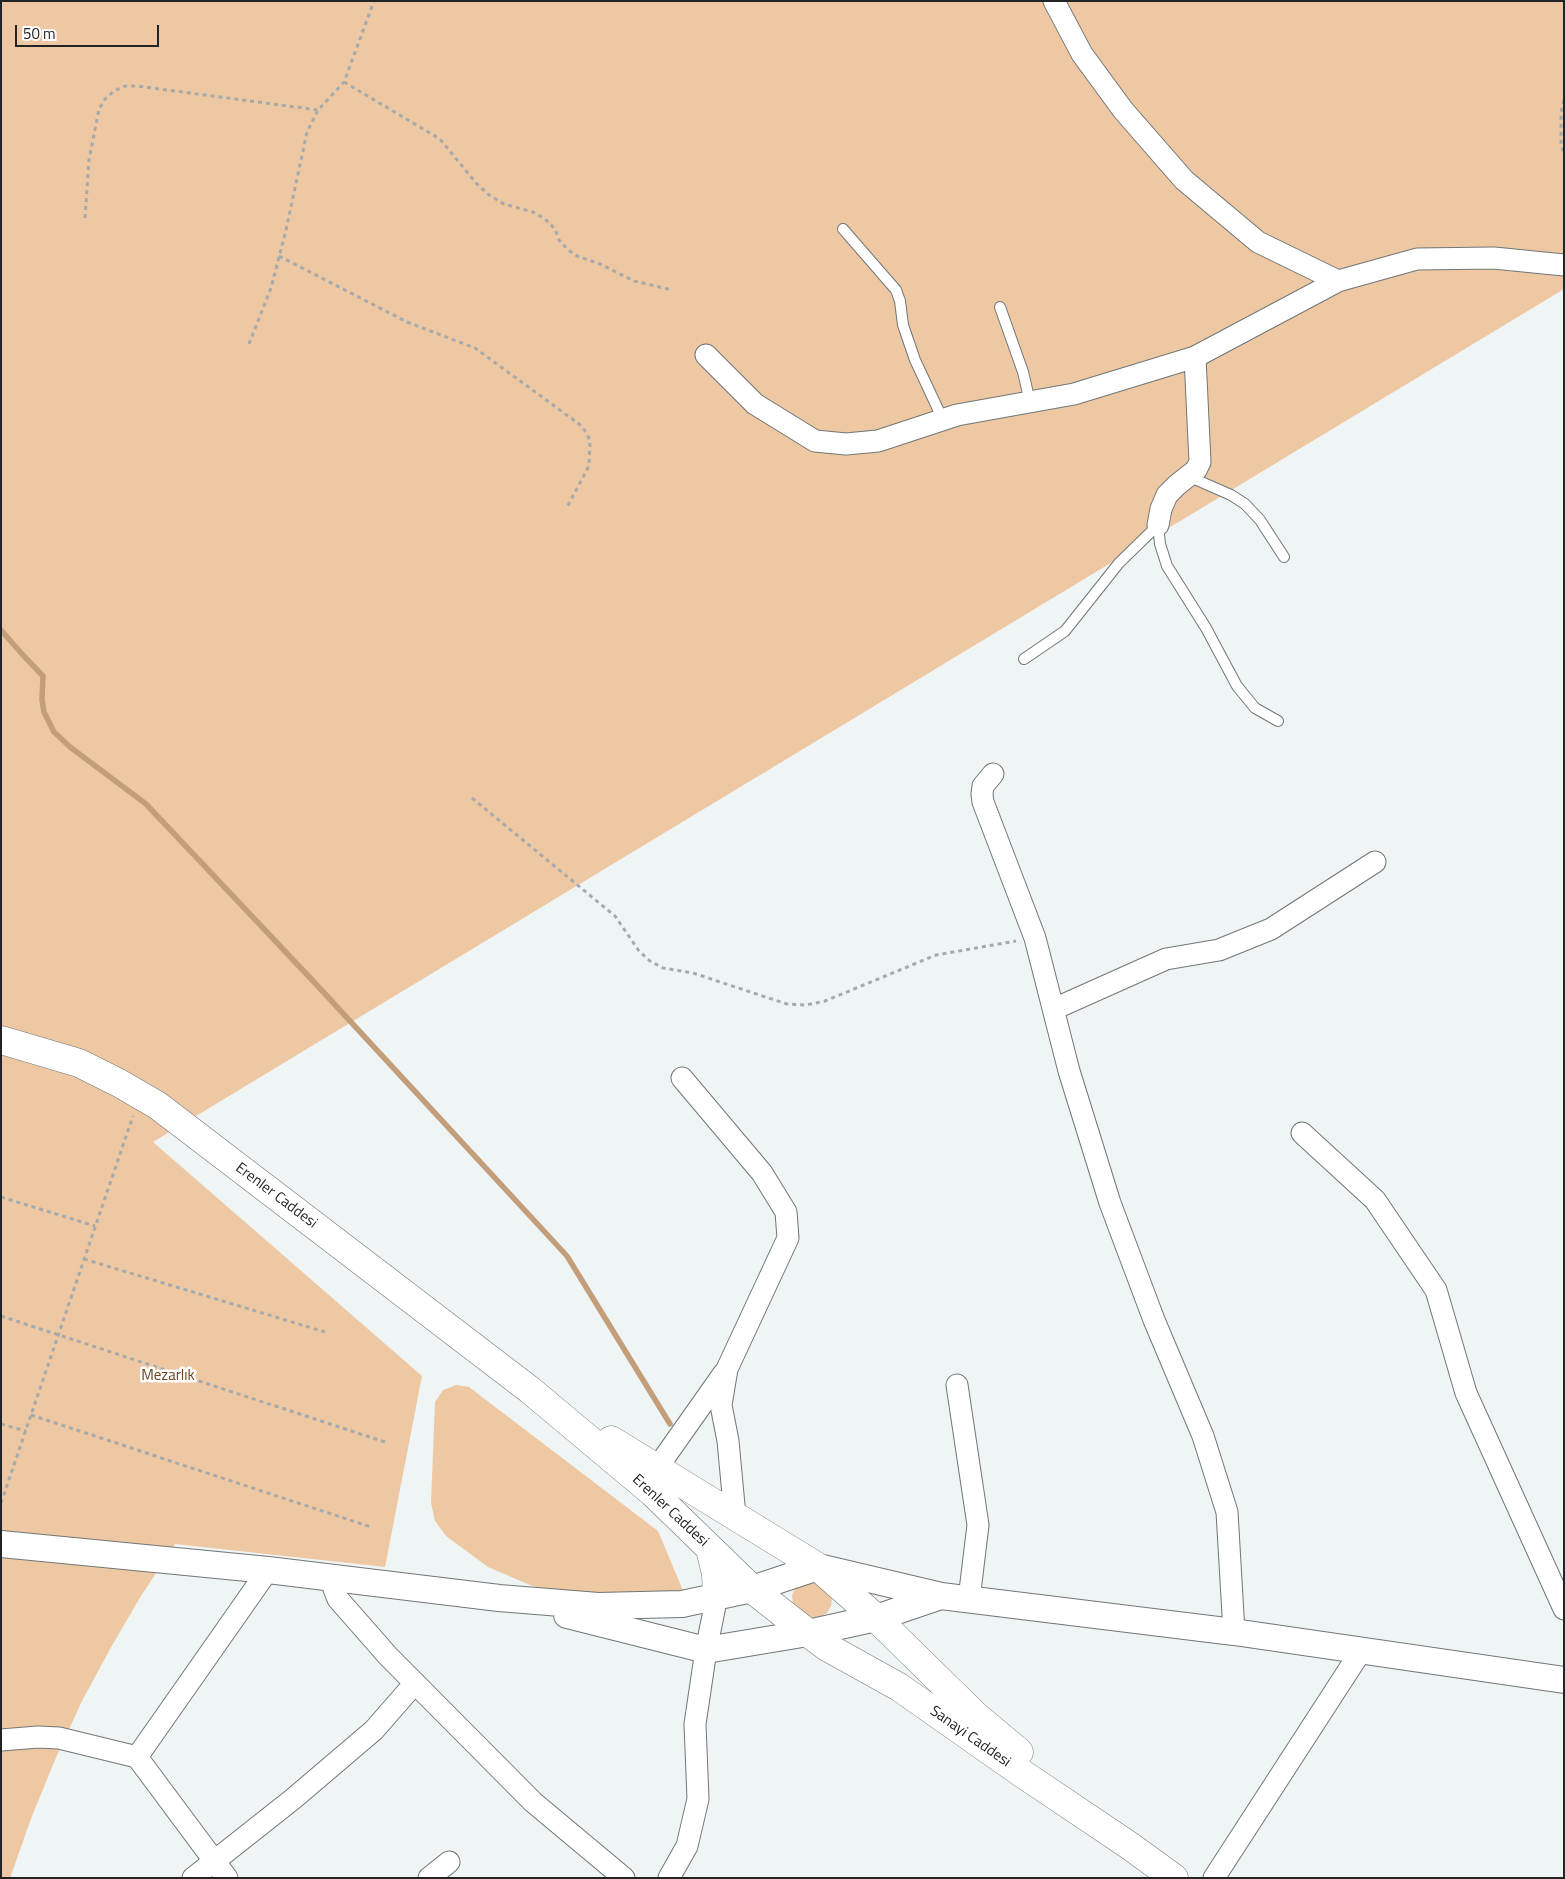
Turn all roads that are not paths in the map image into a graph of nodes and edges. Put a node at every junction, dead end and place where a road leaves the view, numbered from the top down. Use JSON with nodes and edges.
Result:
{"nodes":[{"id":1,"x":1054,"y":1,"type":"edge"},
{"id":2,"x":843,"y":229,"type":"dead end"},
{"id":3,"x":1564,"y":265,"type":"edge"},
{"id":4,"x":1338,"y":281,"type":"junction"},
{"id":5,"x":1000,"y":307,"type":"dead end"},
{"id":6,"x":706,"y":355,"type":"dead end"},
{"id":7,"x":1195,"y":357,"type":"junction"},
{"id":8,"x":1030,"y":402,"type":"junction"},
{"id":9,"x":943,"y":420,"type":"junction"},
{"id":10,"x":1190,"y":477,"type":"junction"},
{"id":11,"x":1158,"y":525,"type":"junction"},
{"id":12,"x":1284,"y":556,"type":"dead end"},
{"id":13,"x":1024,"y":659,"type":"dead end"},
{"id":14,"x":1278,"y":721,"type":"dead end"},
{"id":15,"x":993,"y":774,"type":"dead end"},
{"id":16,"x":1375,"y":862,"type":"dead end"},
{"id":17,"x":1054,"y":1009,"type":"junction"},
{"id":18,"x":1,"y":1040,"type":"edge"},
{"id":19,"x":682,"y":1078,"type":"dead end"},
{"id":20,"x":1302,"y":1133,"type":"dead end"},
{"id":21,"x":727,"y":1369,"type":"junction"},
{"id":22,"x":956,"y":1385,"type":"dead end"},
{"id":23,"x":530,"y":1390,"type":"junction"},
{"id":24,"x":656,"y":1468,"type":"junction"},
{"id":25,"x":735,"y":1516,"type":"junction"},
{"id":26,"x":1,"y":1544,"type":"edge"},
{"id":27,"x":710,"y":1549,"type":"junction"},
{"id":28,"x":818,"y":1567,"type":"junction"},
{"id":29,"x":268,"y":1570,"type":"junction"},
{"id":30,"x":332,"y":1578,"type":"junction"},
{"id":31,"x":752,"y":1589,"type":"junction"},
{"id":32,"x":717,"y":1596,"type":"junction"},
{"id":33,"x":942,"y":1596,"type":"junction"},
{"id":34,"x":499,"y":1598,"type":"junction"},
{"id":35,"x":969,"y":1599,"type":"junction"},
{"id":36,"x":1564,"y":1609,"type":"edge"},
{"id":37,"x":876,"y":1618,"type":"junction"},
{"id":38,"x":808,"y":1632,"type":"junction"},
{"id":39,"x":1234,"y":1632,"type":"junction"},
{"id":40,"x":706,"y":1650,"type":"junction"},
{"id":41,"x":1362,"y":1651,"type":"junction"},
{"id":42,"x":1564,"y":1680,"type":"edge"},
{"id":43,"x":415,"y":1683,"type":"junction"},
{"id":44,"x":1,"y":1740,"type":"edge"},
{"id":45,"x":138,"y":1757,"type":"junction"},
{"id":46,"x":1130,"y":1846,"type":"junction"},
{"id":47,"x":214,"y":1861,"type":"junction"},
{"id":48,"x":449,"y":1862,"type":"dead end"},
{"id":49,"x":193,"y":1878,"type":"edge"},
{"id":50,"x":228,"y":1878,"type":"edge"},
{"id":51,"x":429,"y":1878,"type":"edge"},
{"id":52,"x":624,"y":1878,"type":"edge"},
{"id":53,"x":670,"y":1878,"type":"edge"},
{"id":54,"x":1174,"y":1878,"type":"edge"},
{"id":55,"x":1214,"y":1878,"type":"edge"}],
"edges":[{"from":1,"to":4,"type":"street"},
{"from":2,"to":9,"type":"lane"},
{"from":3,"to":4,"type":"street"},
{"from":4,"to":7,"type":"street"},
{"from":5,"to":8,"type":"lane"},
{"from":6,"to":9,"type":"street"},
{"from":7,"to":8,"type":"street"},
{"from":7,"to":10,"type":"street"},
{"from":8,"to":9,"type":"street"},
{"from":10,"to":11,"type":"street"},
{"from":10,"to":12,"type":"lane"},
{"from":11,"to":13,"type":"lane"},
{"from":11,"to":14,"type":"lane"},
{"from":15,"to":17,"type":"street"},
{"from":16,"to":17,"type":"street"},
{"from":17,"to":39,"type":"street"},
{"from":18,"to":23,"type":"main road","name":"Erenler Caddesi"},
{"from":19,"to":21,"type":"street"},
{"from":20,"to":36,"type":"street"},
{"from":21,"to":24,"type":"street"},
{"from":21,"to":25,"type":"street"},
{"from":22,"to":35,"type":"street"},
{"from":23,"to":24,"type":"main road","name":"Erenler Caddesi"},
{"from":23,"to":27,"type":"main road","name":"Erenler Caddesi"},
{"from":24,"to":25,"type":"main road","name":"Erenler Caddesi"},
{"from":25,"to":28,"type":"main road","name":"Erenler Caddesi"},
{"from":26,"to":29,"type":"street"},
{"from":27,"to":31,"type":"main road","name":"Erenler Caddesi"},
{"from":27,"to":32,"type":"main road"},
{"from":28,"to":31,"type":"street"},
{"from":28,"to":33,"type":"street"},
{"from":28,"to":37,"type":"main road","name":"Sanayi Caddesi"},
{"from":29,"to":30,"type":"street"},
{"from":29,"to":45,"type":"street"},
{"from":30,"to":34,"type":"street"},
{"from":30,"to":43,"type":"street"},
{"from":31,"to":32,"type":"street"},
{"from":31,"to":38,"type":"main road","name":"Erenler Caddesi"},
{"from":32,"to":34,"type":"street"},
{"from":32,"to":40,"type":"street"},
{"from":33,"to":35,"type":"street"},
{"from":33,"to":37,"type":"street"},
{"from":34,"to":40,"type":"street"},
{"from":35,"to":39,"type":"street"},
{"from":37,"to":38,"type":"street"},
{"from":37,"to":46,"type":"main road","name":"Sanayi Caddesi"},
{"from":38,"to":40,"type":"street"},
{"from":38,"to":46,"type":"main road","name":"Sanayi Caddesi"},
{"from":39,"to":41,"type":"street"},
{"from":40,"to":53,"type":"street"},
{"from":41,"to":42,"type":"street"},
{"from":41,"to":55,"type":"street"},
{"from":43,"to":47,"type":"street"},
{"from":43,"to":52,"type":"street"},
{"from":44,"to":45,"type":"street"},
{"from":45,"to":47,"type":"street"},
{"from":46,"to":54,"type":"main road","name":"Sanayi Caddesi"},
{"from":47,"to":49,"type":"street"},
{"from":47,"to":50,"type":"street"},
{"from":48,"to":51,"type":"street"}]}
